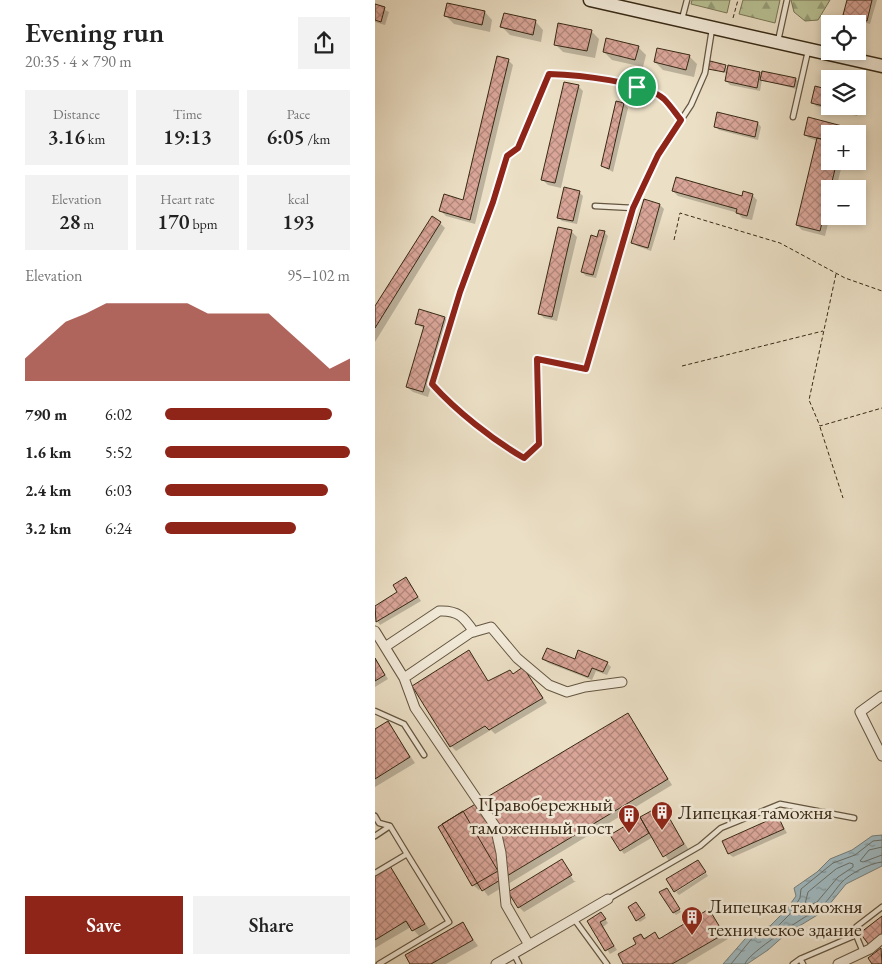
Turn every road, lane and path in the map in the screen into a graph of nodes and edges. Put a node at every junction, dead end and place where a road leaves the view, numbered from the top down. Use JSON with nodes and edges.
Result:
{"nodes":[{"id":1,"x":590,"y":0,"type":"edge"},
{"id":2,"x":687,"y":0,"type":"edge"},
{"id":3,"x":738,"y":0,"type":"edge"},
{"id":4,"x":787,"y":0,"type":"edge"},
{"id":5,"x":733,"y":18,"type":"dead end"},
{"id":6,"x":681,"y":21,"type":"junction"},
{"id":7,"x":713,"y":28,"type":"junction"},
{"id":8,"x":778,"y":43,"type":"junction"},
{"id":9,"x":808,"y":50,"type":"junction"},
{"id":10,"x":882,"y":66,"type":"edge"},
{"id":11,"x":793,"y":117,"type":"dead end"},
{"id":12,"x":681,"y":120,"type":"junction"},
{"id":13,"x":595,"y":206,"type":"dead end"},
{"id":14,"x":633,"y":208,"type":"junction"},
{"id":15,"x":674,"y":240,"type":"dead end"},
{"id":16,"x":836,"y":273,"type":"junction"},
{"id":17,"x":882,"y":291,"type":"edge"},
{"id":18,"x":823,"y":331,"type":"junction"},
{"id":19,"x":682,"y":366,"type":"dead end"},
{"id":20,"x":882,"y":408,"type":"edge"},
{"id":21,"x":819,"y":426,"type":"junction"},
{"id":22,"x":843,"y":498,"type":"dead end"},
{"id":23,"x":375,"y":632,"type":"edge"},
{"id":24,"x":474,"y":632,"type":"junction"},
{"id":25,"x":385,"y":647,"type":"junction"},
{"id":26,"x":404,"y":678,"type":"junction"},
{"id":27,"x":622,"y":682,"type":"dead end"},
{"id":28,"x":882,"y":696,"type":"edge"},
{"id":29,"x":375,"y":711,"type":"edge"},
{"id":30,"x":424,"y":755,"type":"dead end"},
{"id":31,"x":882,"y":756,"type":"edge"},
{"id":32,"x":375,"y":816,"type":"edge"},
{"id":33,"x":854,"y":818,"type":"dead end"},
{"id":34,"x":390,"y":826,"type":"junction"},
{"id":35,"x":375,"y":836,"type":"edge"},
{"id":36,"x":407,"y":854,"type":"junction"},
{"id":37,"x":375,"y":873,"type":"edge"},
{"id":38,"x":608,"y":899,"type":"joint"},
{"id":39,"x":882,"y":907,"type":"edge"},
{"id":40,"x":573,"y":919,"type":"junction"},
{"id":41,"x":855,"y":935,"type":"junction"},
{"id":42,"x":882,"y":940,"type":"edge"},
{"id":43,"x":529,"y":945,"type":"junction"},
{"id":44,"x":863,"y":952,"type":"junction"},
{"id":45,"x":513,"y":954,"type":"junction"},
{"id":46,"x":802,"y":962,"type":"edge"},
{"id":47,"x":379,"y":964,"type":"edge"},
{"id":48,"x":496,"y":964,"type":"edge"},
{"id":49,"x":519,"y":964,"type":"edge"},
{"id":50,"x":607,"y":964,"type":"edge"},
{"id":51,"x":793,"y":964,"type":"edge"},
{"id":52,"x":838,"y":964,"type":"edge"}],
"edges":[{"from":1,"to":6,"type":"street"},
{"from":2,"to":6,"type":"lane"},
{"from":3,"to":5,"type":"path"},
{"from":4,"to":8,"type":"lane"},
{"from":6,"to":7,"type":"street"},
{"from":7,"to":8,"type":"street"},
{"from":7,"to":12,"type":"lane"},
{"from":8,"to":9,"type":"street"},
{"from":9,"to":10,"type":"street"},
{"from":9,"to":11,"type":"lane"},
{"from":12,"to":14,"type":"lane"},
{"from":12,"to":14,"type":"lane"},
{"from":13,"to":14,"type":"lane"},
{"from":15,"to":16,"type":"path"},
{"from":16,"to":17,"type":"path"},
{"from":16,"to":18,"type":"path"},
{"from":18,"to":19,"type":"path"},
{"from":18,"to":21,"type":"path"},
{"from":20,"to":21,"type":"path"},
{"from":21,"to":22,"type":"path"},
{"from":23,"to":25,"type":"street"},
{"from":24,"to":25,"type":"street"},
{"from":24,"to":26,"type":"street"},
{"from":24,"to":27,"type":"street"},
{"from":25,"to":26,"type":"street"},
{"from":26,"to":43,"type":"street"},
{"from":28,"to":31,"type":"street"},
{"from":29,"to":30,"type":"lane"},
{"from":32,"to":34,"type":"lane"},
{"from":33,"to":38,"type":"lane"},
{"from":34,"to":35,"type":"lane"},
{"from":34,"to":36,"type":"lane"},
{"from":36,"to":37,"type":"lane"},
{"from":36,"to":47,"type":"lane"},
{"from":38,"to":40,"type":"street"},
{"from":39,"to":41,"type":"lane"},
{"from":40,"to":43,"type":"street"},
{"from":40,"to":50,"type":"lane"},
{"from":41,"to":44,"type":"lane"},
{"from":41,"to":46,"type":"lane"},
{"from":42,"to":44,"type":"street"},
{"from":43,"to":45,"type":"street"},
{"from":44,"to":52,"type":"street"},
{"from":45,"to":48,"type":"street"},
{"from":45,"to":49,"type":"lane"},
{"from":46,"to":51,"type":"lane"}]}
